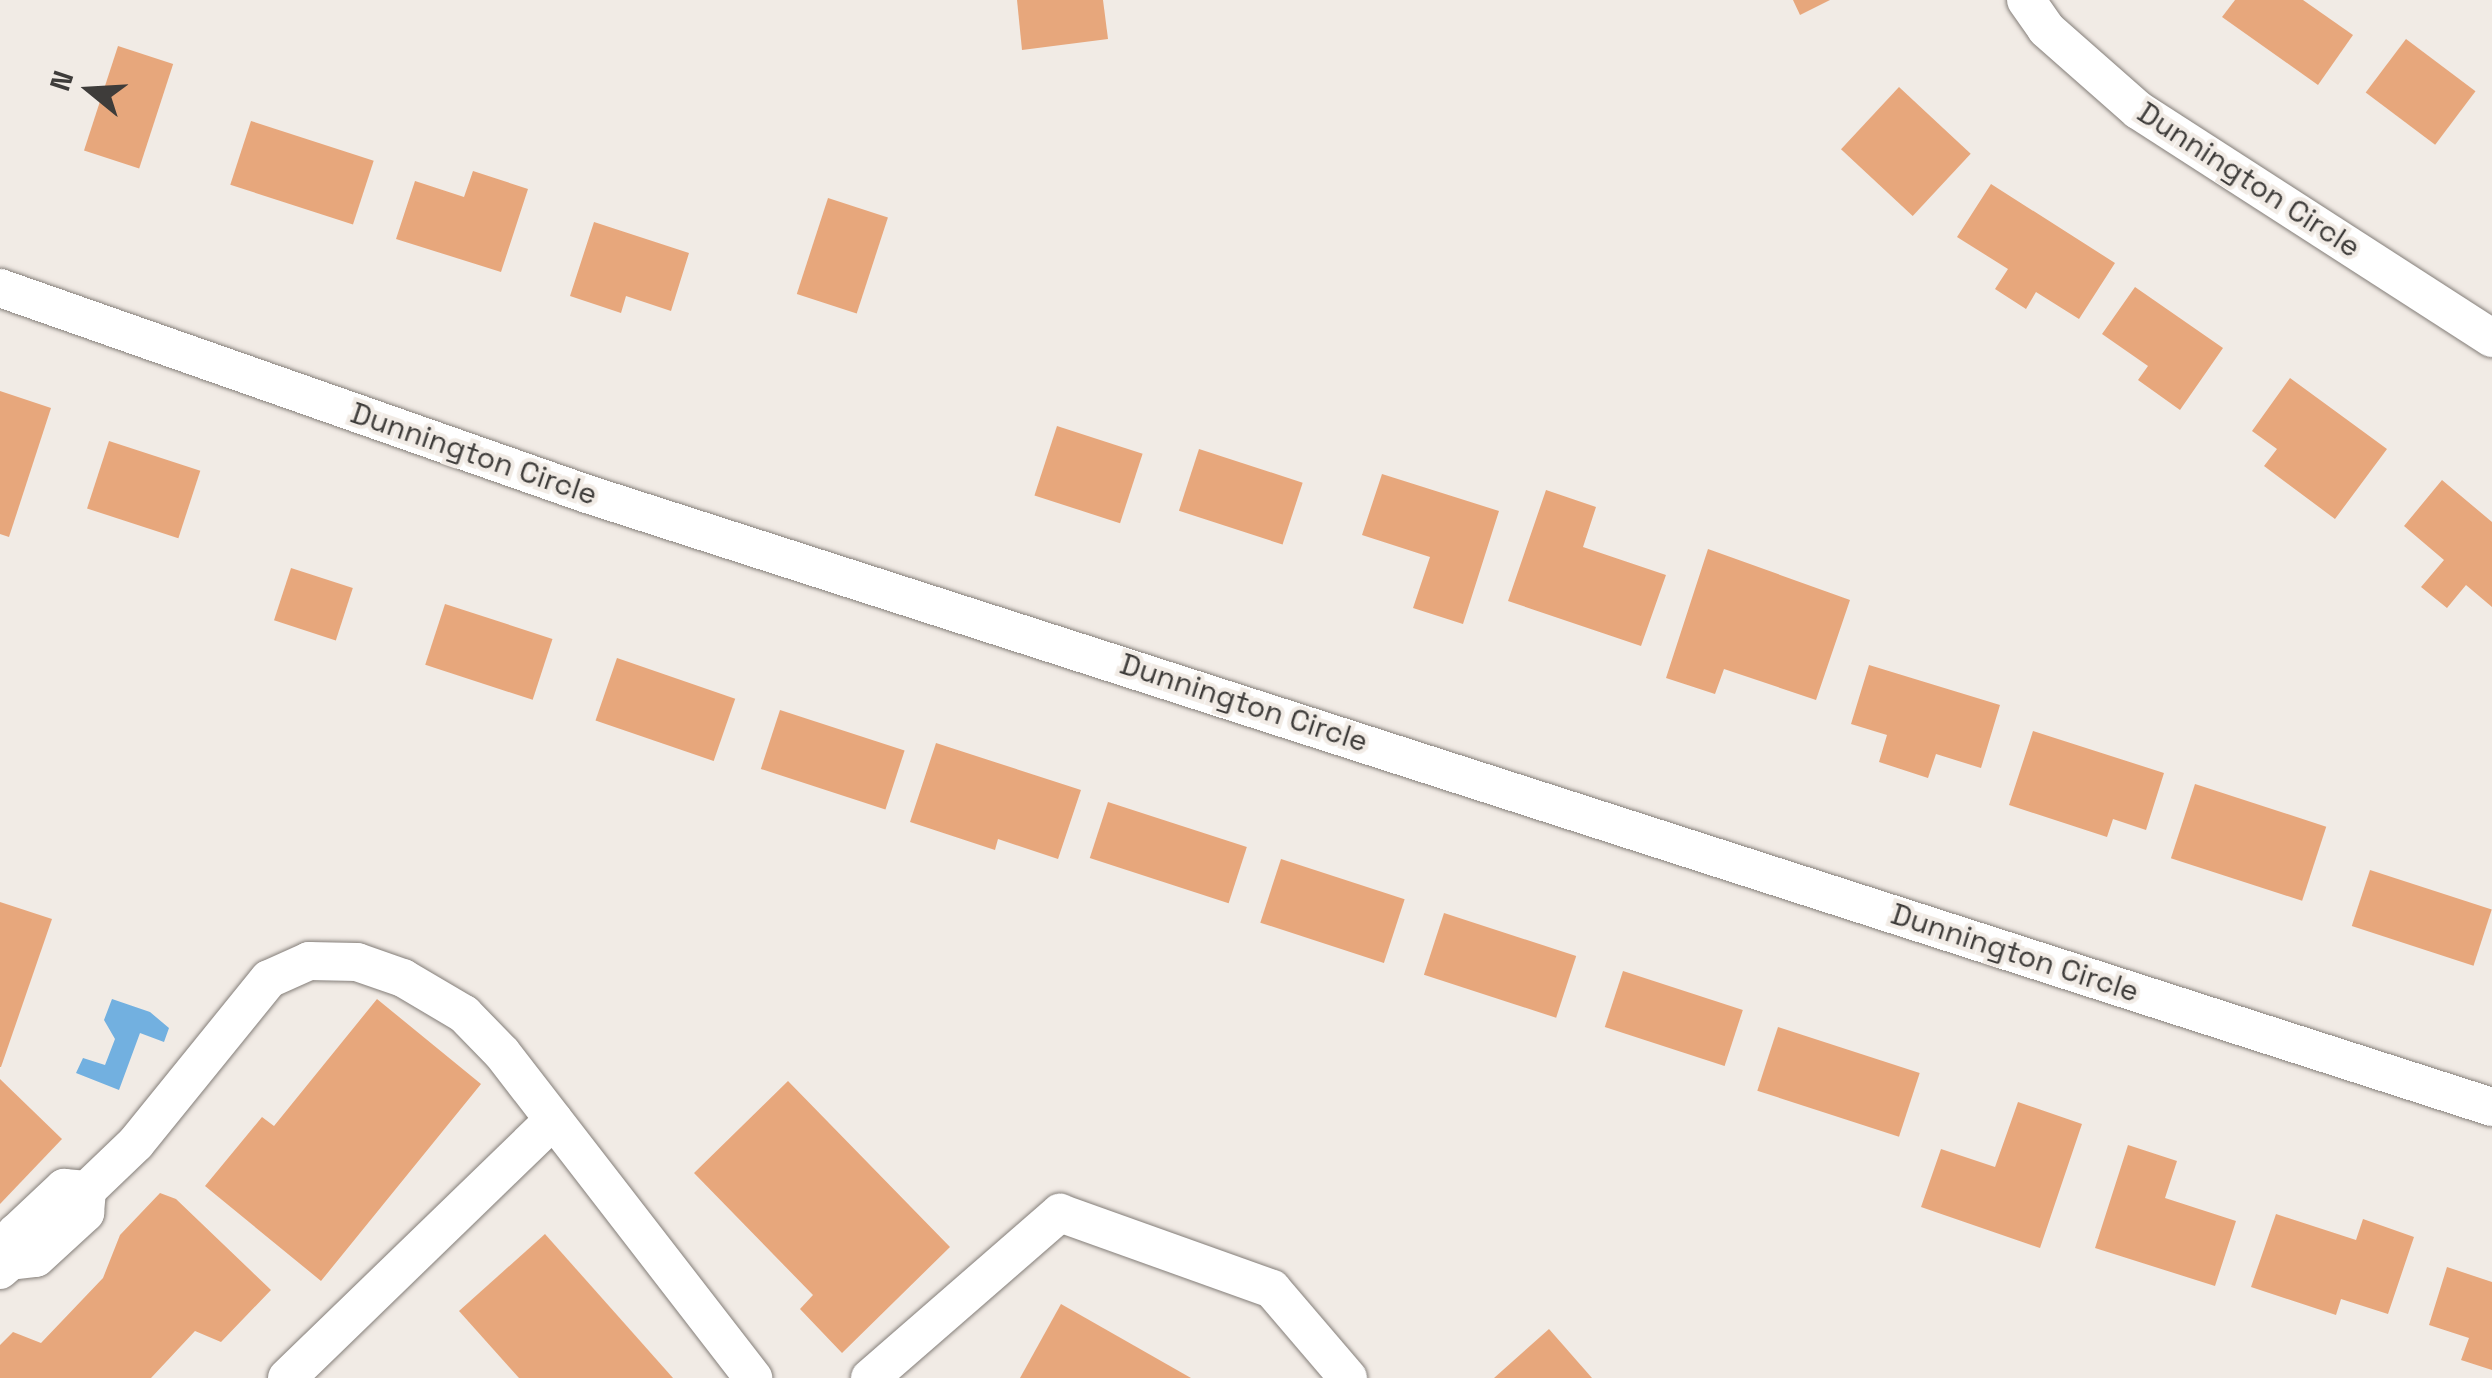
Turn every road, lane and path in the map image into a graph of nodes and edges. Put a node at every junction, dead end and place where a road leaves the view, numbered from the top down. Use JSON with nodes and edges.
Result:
{"nodes":[{"id":1,"x":2026,"y":0,"type":"edge"},
{"id":2,"x":0,"y":288,"type":"edge"},
{"id":3,"x":2492,"y":338,"type":"edge"},
{"id":4,"x":2492,"y":1107,"type":"edge"},
{"id":5,"x":553,"y":1120,"type":"junction"},
{"id":6,"x":5,"y":1265,"type":"edge"},
{"id":7,"x":287,"y":1378,"type":"edge"},
{"id":8,"x":753,"y":1378,"type":"edge"},
{"id":9,"x":870,"y":1378,"type":"edge"},
{"id":10,"x":1348,"y":1378,"type":"edge"}],
"edges":[{"from":1,"to":3,"type":"street","name":"Dunnington Circle"},
{"from":2,"to":4,"type":"street","name":"Dunnington Circle"},
{"from":5,"to":6,"type":"street"},
{"from":5,"to":7,"type":"street"},
{"from":5,"to":8,"type":"street"},
{"from":9,"to":10,"type":"street"}]}
